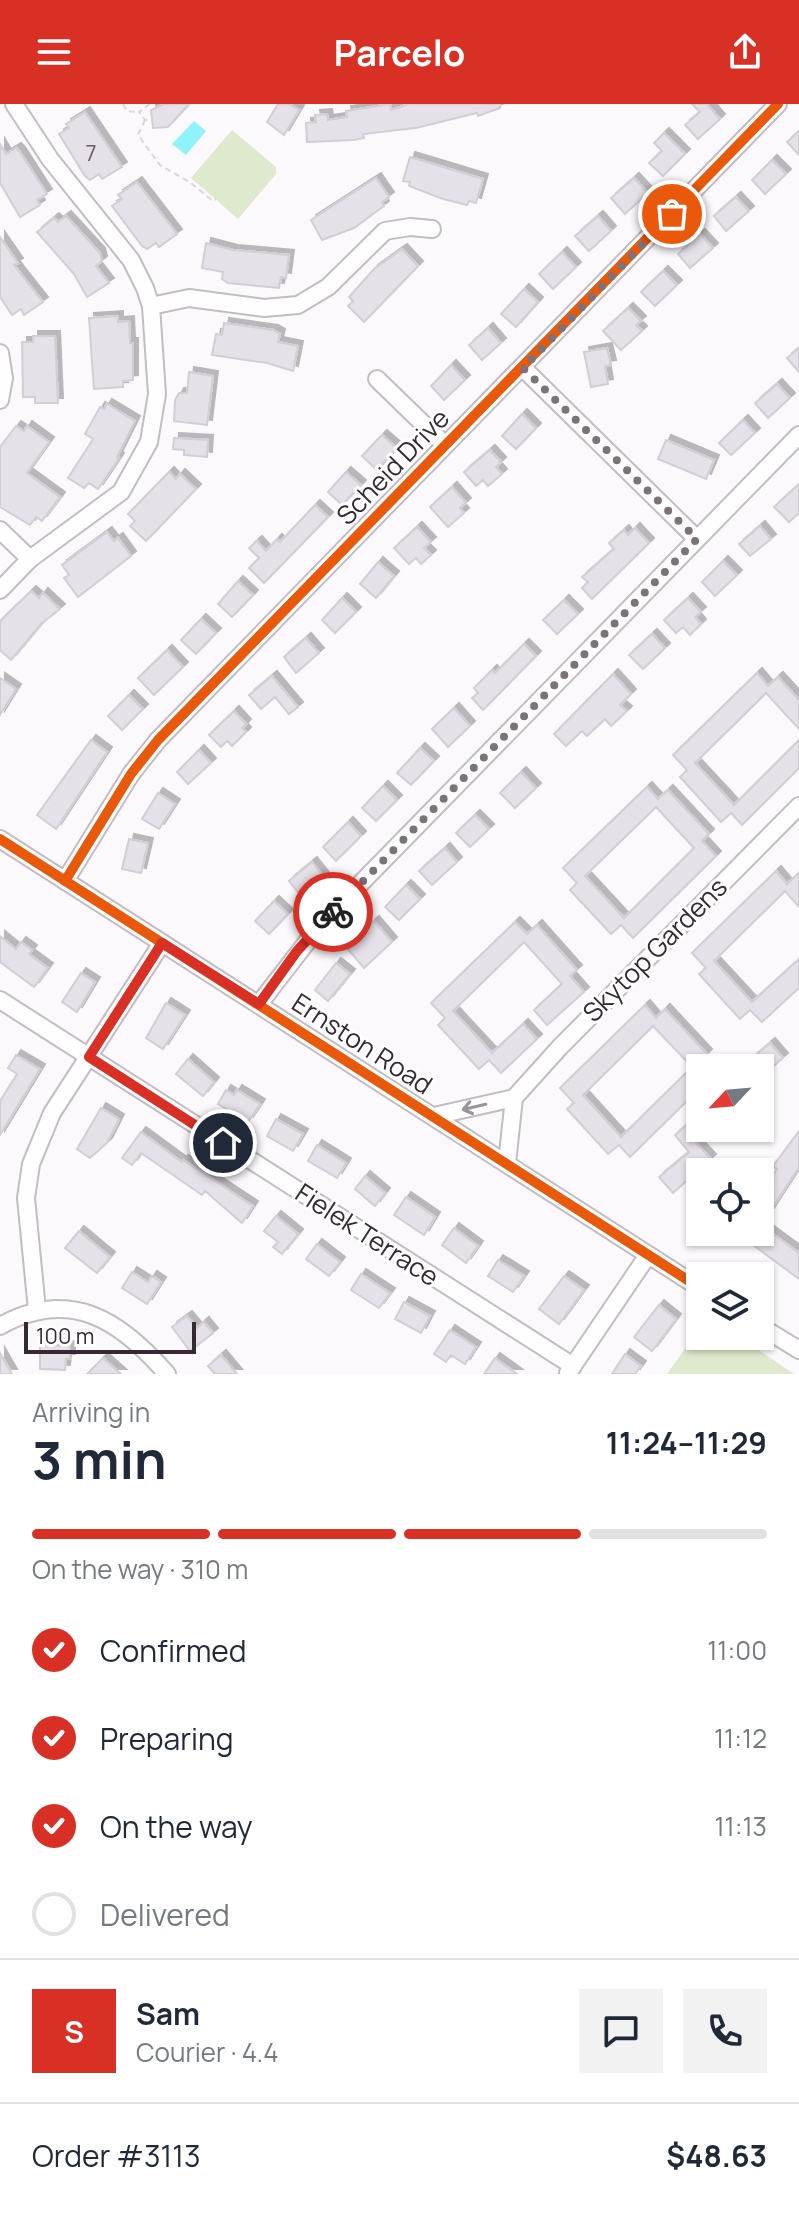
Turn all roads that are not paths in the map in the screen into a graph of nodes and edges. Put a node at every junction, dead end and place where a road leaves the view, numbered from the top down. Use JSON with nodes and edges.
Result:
{"nodes":[{"id":1,"x":8,"y":104,"type":"edge"},
{"id":2,"x":14,"y":104,"type":"edge"},
{"id":3,"x":778,"y":104,"type":"edge"},
{"id":4,"x":0,"y":109,"type":"edge"},
{"id":5,"x":432,"y":229,"type":"dead end"},
{"id":6,"x":151,"y":306,"type":"junction"},
{"id":7,"x":0,"y":353,"type":"edge"},
{"id":8,"x":523,"y":368,"type":"junction"},
{"id":9,"x":377,"y":379,"type":"dead end"},
{"id":10,"x":0,"y":400,"type":"edge"},
{"id":11,"x":799,"y":435,"type":"edge"},
{"id":12,"x":445,"y":445,"type":"junction"},
{"id":13,"x":0,"y":530,"type":"edge"},
{"id":14,"x":697,"y":539,"type":"junction"},
{"id":15,"x":30,"y":559,"type":"junction"},
{"id":16,"x":0,"y":590,"type":"edge"},
{"id":17,"x":799,"y":806,"type":"edge"},
{"id":18,"x":0,"y":839,"type":"edge"},
{"id":19,"x":65,"y":881,"type":"junction"},
{"id":20,"x":162,"y":943,"type":"junction"},
{"id":21,"x":0,"y":1000,"type":"edge"},
{"id":22,"x":259,"y":1004,"type":"junction"},
{"id":23,"x":89,"y":1057,"type":"junction"},
{"id":24,"x":514,"y":1098,"type":"junction"},
{"id":25,"x":434,"y":1116,"type":"junction"},
{"id":26,"x":507,"y":1163,"type":"junction"},
{"id":27,"x":648,"y":1255,"type":"junction"},
{"id":28,"x":686,"y":1279,"type":"edge"},
{"id":29,"x":37,"y":1310,"type":"junction"},
{"id":30,"x":0,"y":1326,"type":"edge"},
{"id":31,"x":774,"y":1335,"type":"edge"},
{"id":32,"x":799,"y":1350,"type":"edge"},
{"id":33,"x":570,"y":1370,"type":"edge"},
{"id":34,"x":167,"y":1374,"type":"edge"}],
"edges":[{"from":1,"to":4,"type":"street"},
{"from":2,"to":6,"type":"street"},
{"from":3,"to":8,"type":"street","name":"Scheid Drive"},
{"from":5,"to":6,"type":"street"},
{"from":6,"to":15,"type":"street"},
{"from":7,"to":10,"type":"street"},
{"from":8,"to":12,"type":"street","name":"Scheid Drive"},
{"from":8,"to":14,"type":"street"},
{"from":9,"to":12,"type":"street"},
{"from":11,"to":14,"type":"street"},
{"from":12,"to":19,"type":"street","name":"Scheid Drive"},
{"from":13,"to":15,"type":"street"},
{"from":14,"to":22,"type":"street"},
{"from":15,"to":16,"type":"street"},
{"from":17,"to":24,"type":"street","name":"Skytop Gardens"},
{"from":18,"to":19,"type":"street","name":"Ernston Road"},
{"from":19,"to":20,"type":"street","name":"Ernston Road"},
{"from":20,"to":22,"type":"street","name":"Ernston Road"},
{"from":20,"to":23,"type":"street"},
{"from":21,"to":23,"type":"street","name":"Fielek Terrace"},
{"from":22,"to":25,"type":"street","name":"Ernston Road"},
{"from":23,"to":29,"type":"street"},
{"from":23,"to":33,"type":"street","name":"Fielek Terrace"},
{"from":24,"to":25,"type":"street","one_way":true},
{"from":24,"to":26,"type":"street"},
{"from":25,"to":26,"type":"street","name":"Ernston Road"},
{"from":26,"to":27,"type":"street","name":"Ernston Road"},
{"from":27,"to":28,"type":"street","name":"Ernston Road"},
{"from":27,"to":33,"type":"street"},
{"from":29,"to":30,"type":"street"},
{"from":29,"to":34,"type":"street"},
{"from":31,"to":32,"type":"street"}]}
